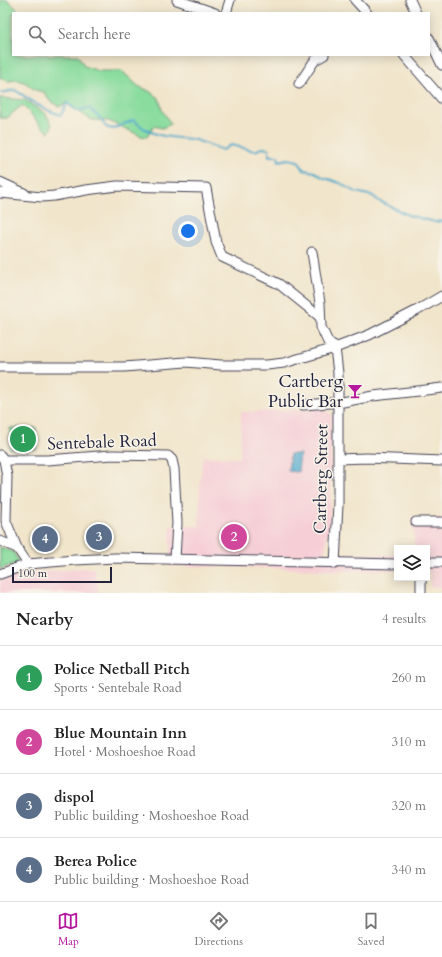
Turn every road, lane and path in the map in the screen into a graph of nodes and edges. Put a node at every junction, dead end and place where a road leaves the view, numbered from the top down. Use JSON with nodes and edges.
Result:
{"nodes":[{"id":1,"x":177,"y":0,"type":"edge"},
{"id":2,"x":230,"y":0,"type":"edge"},
{"id":3,"x":354,"y":0,"type":"edge"},
{"id":4,"x":410,"y":0,"type":"edge"},
{"id":5,"x":212,"y":12,"type":"edge"},
{"id":6,"x":226,"y":12,"type":"edge"},
{"id":7,"x":365,"y":12,"type":"edge"},
{"id":8,"x":416,"y":12,"type":"edge"},
{"id":9,"x":430,"y":40,"type":"edge"},
{"id":10,"x":322,"y":56,"type":"edge"},
{"id":11,"x":405,"y":56,"type":"edge"},
{"id":12,"x":442,"y":65,"type":"edge"},
{"id":13,"x":299,"y":84,"type":"dead end"},
{"id":14,"x":442,"y":99,"type":"edge"},
{"id":15,"x":0,"y":182,"type":"edge"},
{"id":16,"x":0,"y":193,"type":"edge"},
{"id":17,"x":30,"y":196,"type":"junction"},
{"id":18,"x":312,"y":252,"type":"dead end"},
{"id":19,"x":442,"y":296,"type":"edge"},
{"id":20,"x":320,"y":317,"type":"junction"},
{"id":21,"x":335,"y":348,"type":"junction"},
{"id":22,"x":0,"y":367,"type":"edge"},
{"id":23,"x":442,"y":388,"type":"edge"},
{"id":24,"x":338,"y":402,"type":"junction"},
{"id":25,"x":303,"y":405,"type":"dead end"},
{"id":26,"x":2,"y":458,"type":"edge"},
{"id":27,"x":338,"y":459,"type":"junction"},
{"id":28,"x":442,"y":461,"type":"edge"},
{"id":29,"x":416,"y":522,"type":"dead end"},
{"id":30,"x":442,"y":522,"type":"edge"},
{"id":31,"x":0,"y":541,"type":"edge"},
{"id":32,"x":17,"y":548,"type":"junction"},
{"id":33,"x":174,"y":559,"type":"junction"},
{"id":34,"x":430,"y":562,"type":"edge"},
{"id":35,"x":442,"y":562,"type":"edge"},
{"id":36,"x":28,"y":564,"type":"junction"},
{"id":37,"x":334,"y":564,"type":"junction"},
{"id":38,"x":394,"y":564,"type":"edge"},
{"id":39,"x":0,"y":574,"type":"edge"},
{"id":40,"x":421,"y":581,"type":"edge"},
{"id":41,"x":421,"y":593,"type":"edge"}],
"edges":[{"from":1,"to":5,"type":"street"},
{"from":2,"to":6,"type":"street"},
{"from":3,"to":7,"type":"street"},
{"from":4,"to":8,"type":"street"},
{"from":9,"to":12,"type":"street"},
{"from":10,"to":13,"type":"street"},
{"from":11,"to":14,"type":"street"},
{"from":15,"to":17,"type":"street"},
{"from":16,"to":17,"type":"street"},
{"from":17,"to":20,"type":"street"},
{"from":18,"to":20,"type":"street"},
{"from":19,"to":21,"type":"street"},
{"from":20,"to":21,"type":"street"},
{"from":21,"to":22,"type":"street"},
{"from":21,"to":24,"type":"street","name":"Cartberg Street"},
{"from":23,"to":24,"type":"street"},
{"from":24,"to":25,"type":"street"},
{"from":24,"to":27,"type":"street","name":"Cartberg Street"},
{"from":26,"to":32,"type":"street"},
{"from":26,"to":33,"type":"street","name":"Sentebale Road"},
{"from":27,"to":28,"type":"street"},
{"from":27,"to":37,"type":"street","name":"Cartberg Street"},
{"from":29,"to":30,"type":"street"},
{"from":31,"to":32,"type":"street"},
{"from":32,"to":36,"type":"street"},
{"from":33,"to":36,"type":"street"},
{"from":33,"to":37,"type":"street"},
{"from":34,"to":35,"type":"street"},
{"from":36,"to":39,"type":"street"},
{"from":37,"to":38,"type":"street"},
{"from":40,"to":41,"type":"street"}]}
